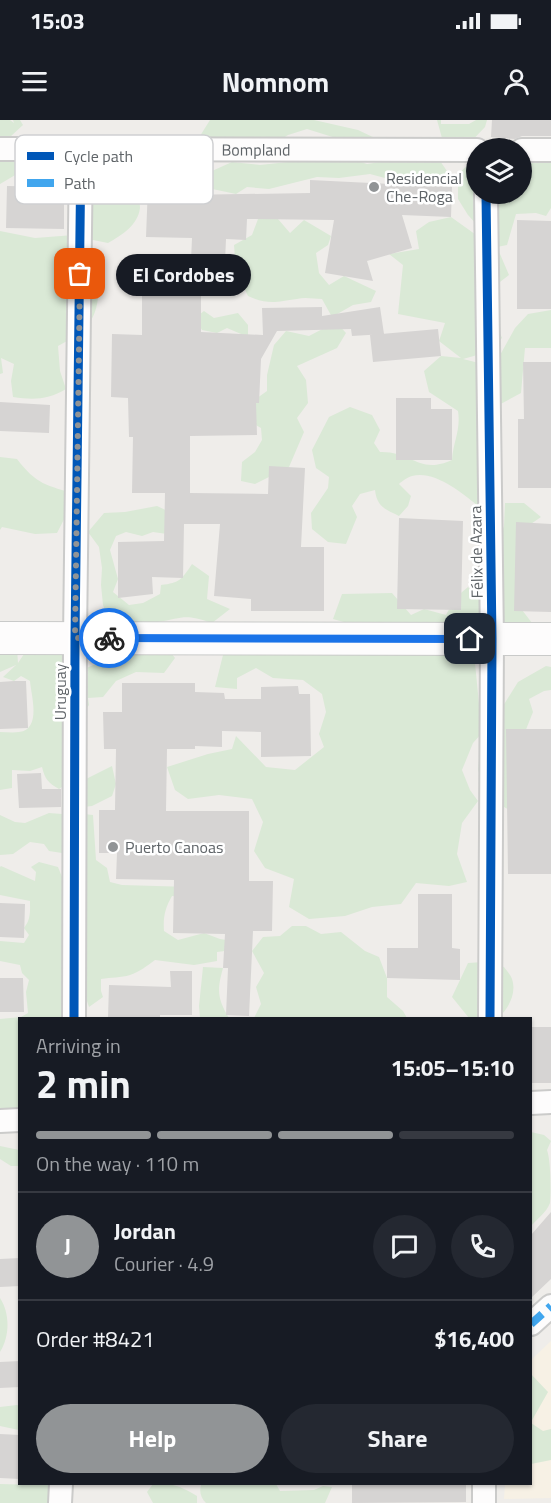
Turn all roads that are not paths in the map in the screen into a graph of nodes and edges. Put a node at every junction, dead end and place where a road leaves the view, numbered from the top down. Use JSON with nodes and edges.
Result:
{"nodes":[{"id":1,"x":213,"y":149,"type":"edge"},
{"id":2,"x":466,"y":150,"type":"edge"},
{"id":3,"x":532,"y":150,"type":"edge"},
{"id":4,"x":551,"y":150,"type":"edge"},
{"id":5,"x":80,"y":204,"type":"edge"},
{"id":6,"x":486,"y":204,"type":"edge"},
{"id":7,"x":0,"y":638,"type":"edge"},
{"id":8,"x":75,"y":638,"type":"junction"},
{"id":9,"x":492,"y":639,"type":"junction"},
{"id":10,"x":551,"y":639,"type":"edge"},
{"id":11,"x":74,"y":1017,"type":"edge"},
{"id":12,"x":490,"y":1017,"type":"edge"},
{"id":13,"x":551,"y":1102,"type":"edge"},
{"id":14,"x":532,"y":1103,"type":"edge"},
{"id":15,"x":18,"y":1120,"type":"edge"},
{"id":16,"x":0,"y":1121,"type":"edge"},
{"id":17,"x":551,"y":1306,"type":"edge"},
{"id":18,"x":532,"y":1323,"type":"edge"},
{"id":19,"x":61,"y":1485,"type":"edge"},
{"id":20,"x":484,"y":1485,"type":"edge"},
{"id":21,"x":60,"y":1503,"type":"edge"},
{"id":22,"x":483,"y":1503,"type":"edge"}],
"edges":[{"from":1,"to":2,"type":"street","name":"Bompland"},
{"from":3,"to":4,"type":"street"},
{"from":5,"to":8,"type":"street","name":"Uruguay"},
{"from":6,"to":9,"type":"street","name":"Félix de Azara"},
{"from":7,"to":8,"type":"main road"},
{"from":8,"to":9,"type":"main road"},
{"from":8,"to":11,"type":"street","name":"Uruguay"},
{"from":9,"to":10,"type":"main road"},
{"from":9,"to":12,"type":"street","name":"Félix de Azara"},
{"from":13,"to":14,"type":"street"},
{"from":15,"to":16,"type":"street"},
{"from":17,"to":18,"type":"street"},
{"from":19,"to":21,"type":"street"},
{"from":20,"to":22,"type":"street"}]}
